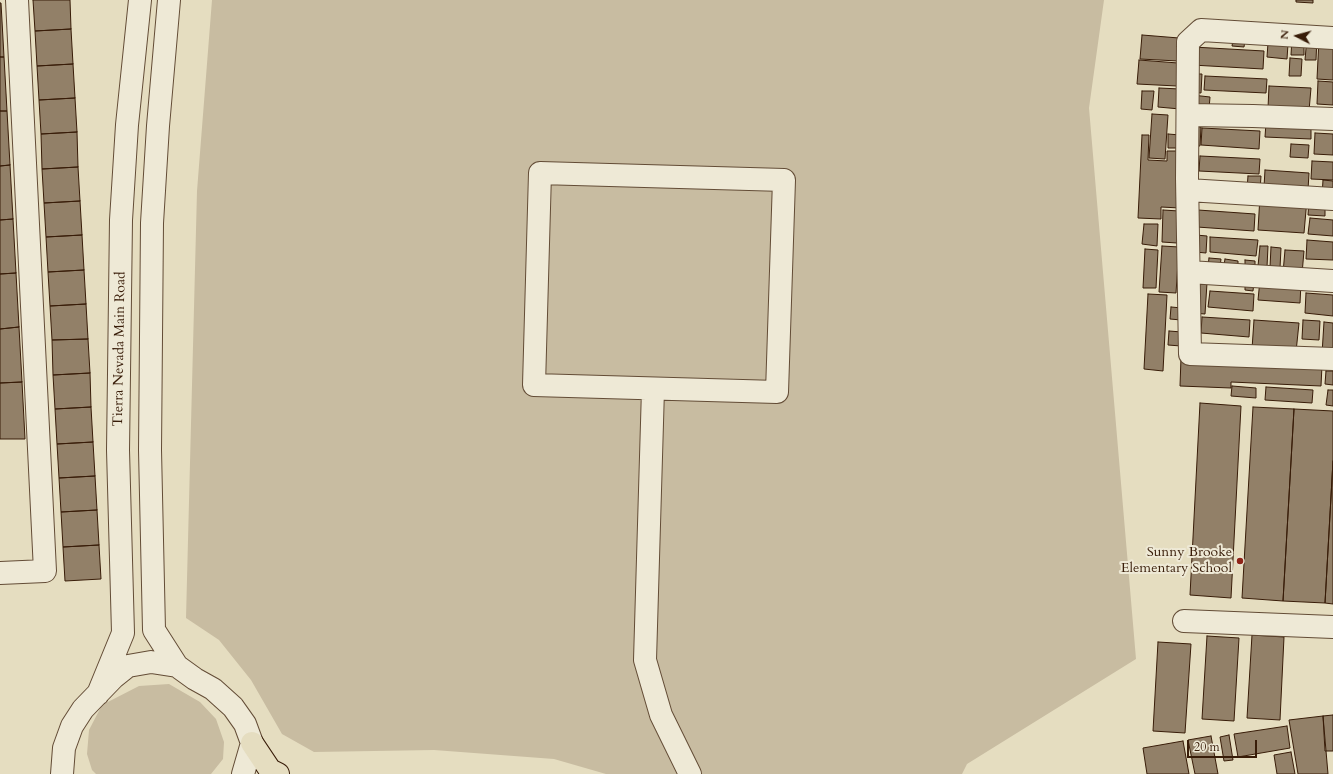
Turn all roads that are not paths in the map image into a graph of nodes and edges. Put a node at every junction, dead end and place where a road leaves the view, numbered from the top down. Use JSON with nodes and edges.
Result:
{"nodes":[{"id":1,"x":17,"y":0,"type":"edge"},
{"id":2,"x":140,"y":0,"type":"edge"},
{"id":3,"x":169,"y":0,"type":"edge"},
{"id":4,"x":1333,"y":38,"type":"edge"},
{"id":5,"x":1188,"y":116,"type":"junction"},
{"id":6,"x":1333,"y":119,"type":"edge"},
{"id":7,"x":1188,"y":190,"type":"junction"},
{"id":8,"x":1333,"y":199,"type":"edge"},
{"id":9,"x":1189,"y":272,"type":"junction"},
{"id":10,"x":1333,"y":281,"type":"edge"},
{"id":11,"x":1333,"y":359,"type":"edge"},
{"id":12,"x":653,"y":389,"type":"junction"},
{"id":13,"x":0,"y":573,"type":"edge"},
{"id":14,"x":1184,"y":621,"type":"dead end"},
{"id":15,"x":1333,"y":627,"type":"edge"},
{"id":16,"x":177,"y":666,"type":"junction"},
{"id":17,"x":98,"y":694,"type":"junction"},
{"id":18,"x":252,"y":743,"type":"junction"},
{"id":19,"x":62,"y":774,"type":"edge"},
{"id":20,"x":243,"y":774,"type":"edge"},
{"id":21,"x":278,"y":774,"type":"edge"},
{"id":22,"x":690,"y":774,"type":"edge"}],
"edges":[{"from":1,"to":13,"type":"street"},
{"from":2,"to":17,"type":"street","name":"Tierra Nevada Main Road"},
{"from":3,"to":16,"type":"street"},
{"from":4,"to":5,"type":"street"},
{"from":5,"to":6,"type":"street"},
{"from":5,"to":7,"type":"street"},
{"from":7,"to":8,"type":"street"},
{"from":7,"to":9,"type":"street"},
{"from":9,"to":10,"type":"street"},
{"from":9,"to":11,"type":"street"},
{"from":12,"to":12,"type":"street"},
{"from":12,"to":22,"type":"street"},
{"from":14,"to":15,"type":"street"},
{"from":16,"to":17,"type":"street"},
{"from":16,"to":18,"type":"street"},
{"from":17,"to":19,"type":"street"},
{"from":18,"to":20,"type":"street"},
{"from":18,"to":21,"type":"main road"}]}
